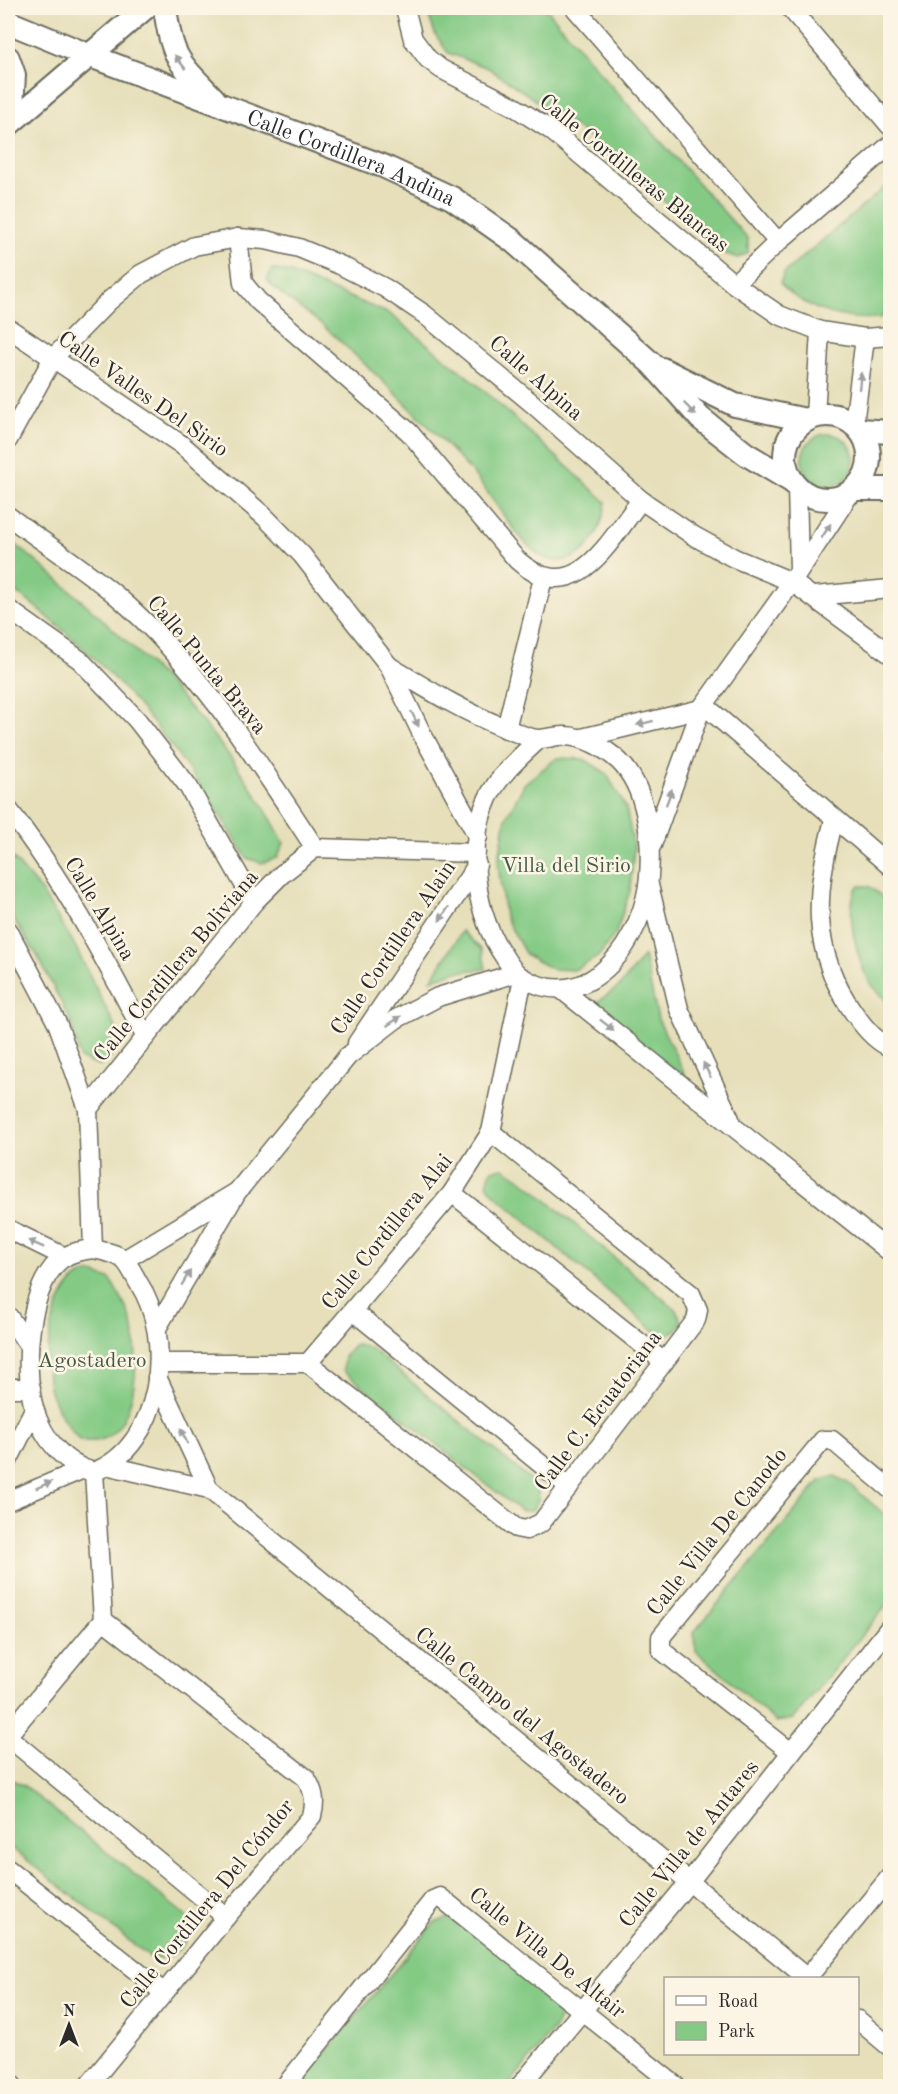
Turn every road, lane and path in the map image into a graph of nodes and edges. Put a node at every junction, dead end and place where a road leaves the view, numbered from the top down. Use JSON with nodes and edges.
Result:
{"nodes":[{"id":1,"x":145,"y":8,"type":"edge"},
{"id":2,"x":165,"y":8,"type":"edge"},
{"id":3,"x":405,"y":8,"type":"edge"},
{"id":4,"x":574,"y":8,"type":"edge"},
{"id":5,"x":790,"y":8,"type":"edge"},
{"id":6,"x":8,"y":22,"type":"edge"},
{"id":7,"x":88,"y":55,"type":"junction"},
{"id":8,"x":8,"y":58,"type":"edge"},
{"id":9,"x":220,"y":104,"type":"junction"},
{"id":10,"x":9,"y":124,"type":"edge"},
{"id":11,"x":891,"y":126,"type":"edge"},
{"id":12,"x":891,"y":145,"type":"edge"},
{"id":13,"x":238,"y":237,"type":"junction"},
{"id":14,"x":778,"y":242,"type":"junction"},
{"id":15,"x":735,"y":284,"type":"junction"},
{"id":16,"x":8,"y":328,"type":"edge"},
{"id":17,"x":820,"y":332,"type":"junction"},
{"id":18,"x":891,"y":336,"type":"edge"},
{"id":19,"x":866,"y":338,"type":"junction"},
{"id":20,"x":53,"y":358,"type":"junction"},
{"id":21,"x":652,"y":364,"type":"junction"},
{"id":22,"x":810,"y":418,"type":"junction"},
{"id":23,"x":857,"y":427,"type":"junction"},
{"id":24,"x":891,"y":432,"type":"edge"},
{"id":25,"x":8,"y":440,"type":"edge"},
{"id":26,"x":795,"y":484,"type":"junction"},
{"id":27,"x":891,"y":489,"type":"edge"},
{"id":28,"x":853,"y":490,"type":"junction"},
{"id":29,"x":641,"y":500,"type":"junction"},
{"id":30,"x":8,"y":516,"type":"edge"},
{"id":31,"x":796,"y":576,"type":"junction"},
{"id":32,"x":543,"y":578,"type":"junction"},
{"id":33,"x":891,"y":589,"type":"edge"},
{"id":34,"x":814,"y":596,"type":"junction"},
{"id":35,"x":8,"y":609,"type":"edge"},
{"id":36,"x":891,"y":654,"type":"edge"},
{"id":37,"x":389,"y":666,"type":"junction"},
{"id":38,"x":703,"y":707,"type":"junction"},
{"id":39,"x":506,"y":729,"type":"junction"},
{"id":40,"x":582,"y":738,"type":"junction"},
{"id":41,"x":538,"y":740,"type":"junction"},
{"id":42,"x":8,"y":809,"type":"edge"},
{"id":43,"x":834,"y":820,"type":"junction"},
{"id":44,"x":315,"y":848,"type":"junction"},
{"id":45,"x":477,"y":852,"type":"junction"},
{"id":46,"x":650,"y":852,"type":"junction"},
{"id":47,"x":891,"y":866,"type":"edge"},
{"id":48,"x":649,"y":884,"type":"junction"},
{"id":49,"x":254,"y":902,"type":"junction"},
{"id":50,"x":8,"y":930,"type":"edge"},
{"id":51,"x":519,"y":976,"type":"junction"},
{"id":52,"x":561,"y":989,"type":"junction"},
{"id":53,"x":145,"y":1036,"type":"junction"},
{"id":54,"x":891,"y":1047,"type":"edge"},
{"id":55,"x":348,"y":1056,"type":"junction"},
{"id":56,"x":88,"y":1109,"type":"junction"},
{"id":57,"x":732,"y":1123,"type":"junction"},
{"id":58,"x":491,"y":1132,"type":"junction"},
{"id":59,"x":237,"y":1192,"type":"junction"},
{"id":60,"x":452,"y":1193,"type":"junction"},
{"id":61,"x":8,"y":1229,"type":"edge"},
{"id":62,"x":93,"y":1249,"type":"junction"},
{"id":63,"x":891,"y":1252,"type":"edge"},
{"id":64,"x":65,"y":1257,"type":"junction"},
{"id":65,"x":124,"y":1260,"type":"junction"},
{"id":66,"x":353,"y":1311,"type":"junction"},
{"id":67,"x":8,"y":1316,"type":"edge"},
{"id":68,"x":156,"y":1328,"type":"junction"},
{"id":69,"x":29,"y":1346,"type":"junction"},
{"id":70,"x":664,"y":1362,"type":"junction"},
{"id":71,"x":308,"y":1363,"type":"junction"},
{"id":72,"x":158,"y":1370,"type":"junction"},
{"id":73,"x":8,"y":1388,"type":"edge"},
{"id":74,"x":31,"y":1388,"type":"junction"},
{"id":75,"x":34,"y":1409,"type":"junction"},
{"id":76,"x":8,"y":1461,"type":"edge"},
{"id":77,"x":95,"y":1469,"type":"junction"},
{"id":78,"x":568,"y":1486,"type":"junction"},
{"id":79,"x":209,"y":1489,"type":"junction"},
{"id":80,"x":891,"y":1489,"type":"edge"},
{"id":81,"x":8,"y":1501,"type":"edge"},
{"id":82,"x":103,"y":1620,"type":"junction"},
{"id":83,"x":891,"y":1627,"type":"edge"},
{"id":84,"x":8,"y":1736,"type":"edge"},
{"id":85,"x":791,"y":1752,"type":"junction"},
{"id":86,"x":8,"y":1869,"type":"edge"},
{"id":87,"x":891,"y":1877,"type":"edge"},
{"id":88,"x":688,"y":1882,"type":"junction"},
{"id":89,"x":226,"y":1917,"type":"junction"},
{"id":90,"x":806,"y":1977,"type":"edge"},
{"id":91,"x":808,"y":1977,"type":"edge"},
{"id":92,"x":163,"y":1992,"type":"junction"},
{"id":93,"x":582,"y":2011,"type":"junction"},
{"id":94,"x":859,"y":2021,"type":"edge"},
{"id":95,"x":891,"y":2047,"type":"edge"},
{"id":96,"x":8,"y":2082,"type":"edge"},
{"id":97,"x":13,"y":2086,"type":"edge"},
{"id":98,"x":88,"y":2086,"type":"edge"},
{"id":99,"x":285,"y":2086,"type":"edge"},
{"id":100,"x":520,"y":2086,"type":"edge"},
{"id":101,"x":676,"y":2086,"type":"edge"}],
"edges":[{"from":1,"to":7,"type":"street"},
{"from":9,"to":2,"type":"street","one_way":true},
{"from":3,"to":15,"type":"street","name":"Calle Cordilleras Blancas"},
{"from":4,"to":14,"type":"street"},
{"from":5,"to":11,"type":"street"},
{"from":6,"to":7,"type":"street","name":"Calle Cordillera Andina"},
{"from":7,"to":9,"type":"street","name":"Calle Cordillera Andina"},
{"from":7,"to":10,"type":"street"},
{"from":8,"to":10,"type":"street"},
{"from":9,"to":21,"type":"street","name":"Calle Cordillera Andina"},
{"from":12,"to":14,"type":"street","name":"Calle Cordilleras Blancas"},
{"from":13,"to":20,"type":"street","name":"Calle Alpina"},
{"from":13,"to":29,"type":"street","name":"Calle Alpina"},
{"from":13,"to":32,"type":"street"},
{"from":14,"to":15,"type":"street","name":"Calle Cordilleras Blancas"},
{"from":15,"to":17,"type":"street","name":"Calle Cordilleras Blancas"},
{"from":16,"to":20,"type":"street","name":"Calle Valles Del Sirio"},
{"from":17,"to":19,"type":"street","name":"Calle Cordilleras Blancas"},
{"from":17,"to":22,"type":"street"},
{"from":18,"to":19,"type":"street","name":"Calle Cordilleras Blancas"},
{"from":23,"to":19,"type":"street","one_way":true},
{"from":20,"to":25,"type":"street","name":"Calle Alpina"},
{"from":20,"to":37,"type":"street","name":"Calle Valles Del Sirio"},
{"from":21,"to":22,"type":"street","name":"Calle Cordillera Andina"},
{"from":21,"to":26,"type":"street","name":"Calle Cordillera Andina","one_way":true},
{"from":22,"to":23,"type":"street"},
{"from":22,"to":26,"type":"street"},
{"from":23,"to":24,"type":"street"},
{"from":23,"to":28,"type":"street"},
{"from":26,"to":28,"type":"street"},
{"from":26,"to":31,"type":"street"},
{"from":27,"to":28,"type":"street"},
{"from":31,"to":28,"type":"street","one_way":true},
{"from":29,"to":31,"type":"street","name":"Calle Alpina"},
{"from":29,"to":32,"type":"street"},
{"from":30,"to":44,"type":"street","name":"Calle Punta Brava"},
{"from":31,"to":34,"type":"street","name":"Calle Alpina"},
{"from":31,"to":38,"type":"street"},
{"from":32,"to":39,"type":"street"},
{"from":33,"to":34,"type":"street"},
{"from":34,"to":36,"type":"street","name":"Calle Alpina"},
{"from":35,"to":49,"type":"street"},
{"from":37,"to":39,"type":"street","name":"Calle Valles Del Sirio"},
{"from":37,"to":45,"type":"street","name":"Calle Valles Del Sirio","one_way":true},
{"from":38,"to":40,"type":"street","one_way":true},
{"from":38,"to":43,"type":"street"},
{"from":46,"to":38,"type":"street","one_way":true},
{"from":39,"to":41,"type":"street","name":"Calle Valles Del Sirio"},
{"from":40,"to":41,"type":"street"},
{"from":40,"to":46,"type":"street"},
{"from":41,"to":45,"type":"street"},
{"from":42,"to":53,"type":"street","name":"Calle Alpina"},
{"from":43,"to":47,"type":"street"},
{"from":43,"to":54,"type":"street"},
{"from":44,"to":45,"type":"street"},
{"from":44,"to":49,"type":"street","name":"Calle Cordillera Boliviana"},
{"from":45,"to":51,"type":"street"},
{"from":45,"to":55,"type":"street","name":"Calle Cordillera Alain","one_way":true},
{"from":46,"to":48,"type":"street"},
{"from":48,"to":52,"type":"street"},
{"from":57,"to":48,"type":"street","one_way":true},
{"from":49,"to":53,"type":"street","name":"Calle Cordillera Boliviana"},
{"from":50,"to":56,"type":"street"},
{"from":51,"to":52,"type":"street"},
{"from":55,"to":51,"type":"street","one_way":true},
{"from":51,"to":58,"type":"street","name":"Calle Cordillera Alai"},
{"from":52,"to":57,"type":"street","one_way":true},
{"from":53,"to":56,"type":"street","name":"Calle Cordillera Boliviana"},
{"from":55,"to":59,"type":"street"},
{"from":56,"to":62,"type":"street"},
{"from":57,"to":63,"type":"street"},
{"from":58,"to":60,"type":"street","name":"Calle Cordillera Alai"},
{"from":58,"to":70,"type":"street","name":"Calle C. Ecuatoriana"},
{"from":59,"to":65,"type":"street"},
{"from":68,"to":59,"type":"street","one_way":true},
{"from":60,"to":66,"type":"street","name":"Calle Cordillera Alai"},
{"from":60,"to":70,"type":"street"},
{"from":64,"to":61,"type":"street","one_way":true},
{"from":62,"to":64,"type":"street"},
{"from":62,"to":65,"type":"street"},
{"from":64,"to":69,"type":"street"},
{"from":65,"to":68,"type":"street"},
{"from":66,"to":71,"type":"street","name":"Calle Cordillera Alai"},
{"from":66,"to":78,"type":"street"},
{"from":67,"to":69,"type":"street"},
{"from":68,"to":72,"type":"street"},
{"from":69,"to":74,"type":"street"},
{"from":70,"to":78,"type":"street","name":"Calle C. Ecuatoriana"},
{"from":71,"to":72,"type":"street"},
{"from":71,"to":78,"type":"street","name":"Calle C. Ecuatoriana"},
{"from":72,"to":77,"type":"street"},
{"from":79,"to":72,"type":"street","one_way":true},
{"from":73,"to":74,"type":"street"},
{"from":74,"to":75,"type":"street"},
{"from":75,"to":76,"type":"street"},
{"from":75,"to":77,"type":"street"},
{"from":77,"to":79,"type":"street"},
{"from":81,"to":77,"type":"street","one_way":true},
{"from":77,"to":82,"type":"street"},
{"from":79,"to":88,"type":"street","name":"Calle Campo del Agostadero"},
{"from":80,"to":85,"type":"street","name":"Calle Villa De Canodo"},
{"from":82,"to":84,"type":"street"},
{"from":82,"to":89,"type":"street","name":"Calle Cordillera Del Cóndor"},
{"from":83,"to":85,"type":"street","name":"Calle Villa de Antares"},
{"from":84,"to":89,"type":"street"},
{"from":85,"to":88,"type":"street","name":"Calle Villa de Antares"},
{"from":86,"to":92,"type":"street"},
{"from":87,"to":91,"type":"street"},
{"from":88,"to":90,"type":"street","name":"Calle Campo del Agostadero"},
{"from":88,"to":93,"type":"street","name":"Calle Villa de Antares"},
{"from":89,"to":92,"type":"street","name":"Calle Cordillera Del Cóndor"},
{"from":92,"to":98,"type":"street","name":"Calle Cordillera Del Cóndor"},
{"from":93,"to":99,"type":"street","name":"Calle Villa De Altair"},
{"from":93,"to":100,"type":"street","name":"Calle Villa de Antares"},
{"from":93,"to":101,"type":"street","name":"Calle Villa De Altair"},
{"from":94,"to":95,"type":"street"},
{"from":96,"to":97,"type":"street"}]}
